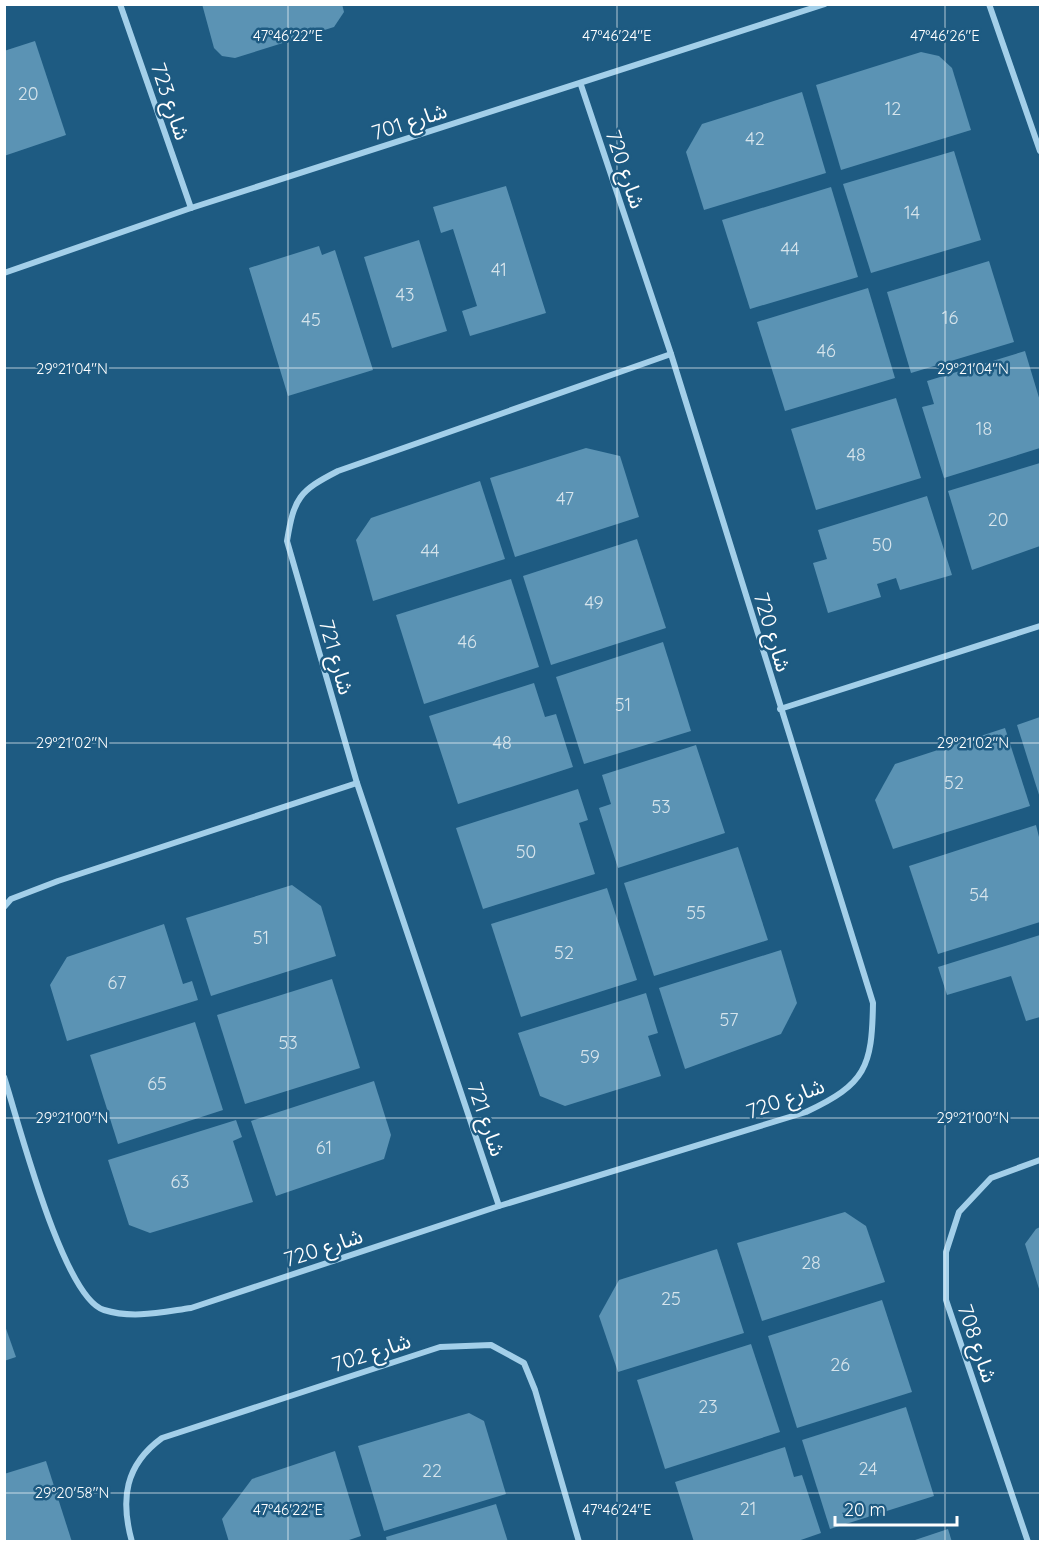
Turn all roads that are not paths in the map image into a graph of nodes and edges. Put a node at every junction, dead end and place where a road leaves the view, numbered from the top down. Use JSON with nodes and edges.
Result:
{"nodes":[{"id":1,"x":120,"y":4,"type":"edge"},
{"id":2,"x":825,"y":4,"type":"edge"},
{"id":3,"x":989,"y":4,"type":"edge"},
{"id":4,"x":580,"y":85,"type":"junction"},
{"id":5,"x":1041,"y":151,"type":"edge"},
{"id":6,"x":190,"y":208,"type":"junction"},
{"id":7,"x":4,"y":273,"type":"edge"},
{"id":8,"x":671,"y":354,"type":"junction"},
{"id":9,"x":1041,"y":626,"type":"edge"},
{"id":10,"x":780,"y":709,"type":"junction"},
{"id":11,"x":357,"y":783,"type":"junction"},
{"id":12,"x":4,"y":907,"type":"edge"},
{"id":13,"x":4,"y":1077,"type":"edge"},
{"id":14,"x":1041,"y":1160,"type":"edge"},
{"id":15,"x":499,"y":1206,"type":"junction"},
{"id":16,"x":132,"y":1542,"type":"edge"},
{"id":17,"x":579,"y":1542,"type":"edge"},
{"id":18,"x":1028,"y":1542,"type":"edge"}],
"edges":[{"from":1,"to":6,"type":"street","name":"شارع 723"},
{"from":2,"to":4,"type":"street","name":"شارع 701"},
{"from":3,"to":5,"type":"street"},
{"from":4,"to":6,"type":"street","name":"شارع 701"},
{"from":4,"to":8,"type":"street","name":"شارع 720"},
{"from":6,"to":7,"type":"street","name":"شارع 701"},
{"from":8,"to":10,"type":"street","name":"شارع 720"},
{"from":8,"to":11,"type":"street","name":"شارع 721"},
{"from":9,"to":10,"type":"street"},
{"from":10,"to":15,"type":"street","name":"شارع 720"},
{"from":11,"to":12,"type":"street"},
{"from":11,"to":15,"type":"street","name":"شارع 721"},
{"from":13,"to":15,"type":"street","name":"شارع 720"},
{"from":14,"to":18,"type":"street","name":"شارع 708"},
{"from":16,"to":17,"type":"street","name":"شارع 702"}]}
